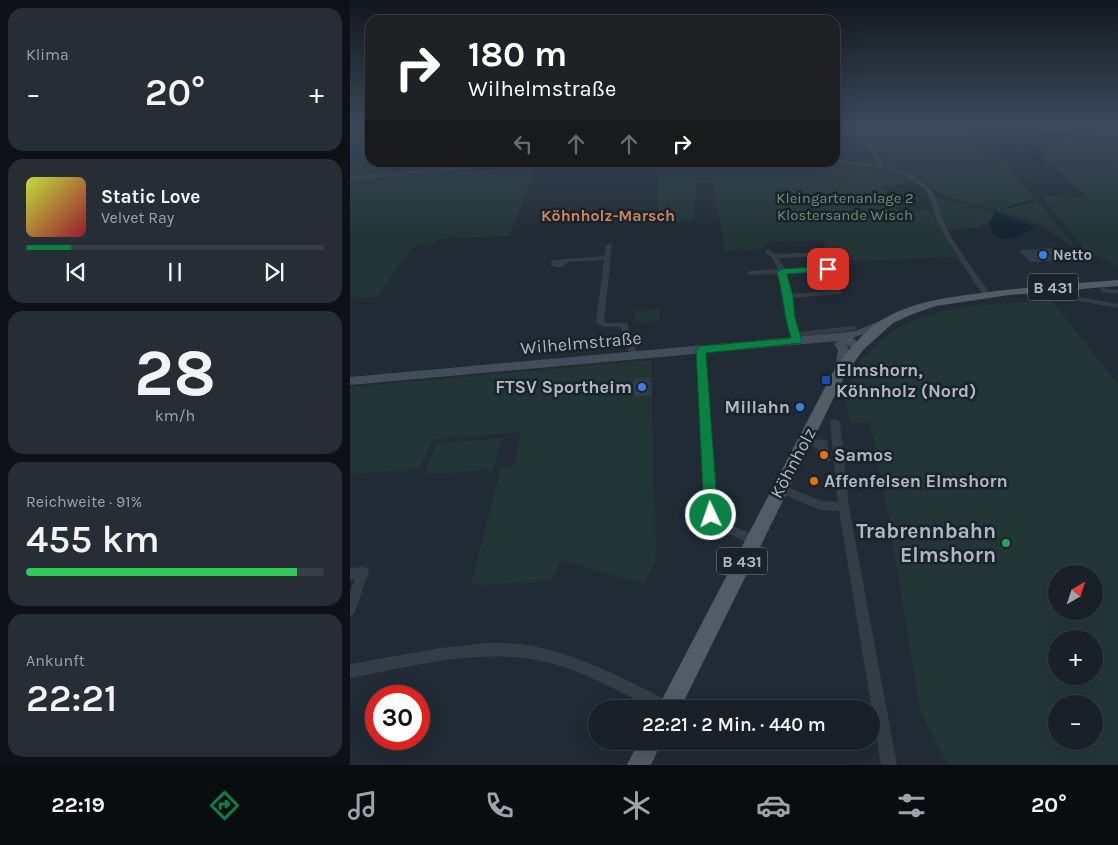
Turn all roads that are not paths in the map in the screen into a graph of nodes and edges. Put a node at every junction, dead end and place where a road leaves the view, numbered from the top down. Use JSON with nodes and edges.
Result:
{"nodes":[{"id":1,"x":847,"y":163,"type":"edge"},
{"id":2,"x":880,"y":163,"type":"edge"},
{"id":3,"x":486,"y":167,"type":"edge"},
{"id":4,"x":883,"y":168,"type":"junction"},
{"id":5,"x":350,"y":178,"type":"edge"},
{"id":6,"x":609,"y":246,"type":"dead end"},
{"id":7,"x":768,"y":250,"type":"dead end"},
{"id":8,"x":825,"y":254,"type":"dead end"},
{"id":9,"x":775,"y":256,"type":"junction"},
{"id":10,"x":606,"y":258,"type":"junction"},
{"id":11,"x":566,"y":260,"type":"dead end"},
{"id":12,"x":828,"y":269,"type":"dead end"},
{"id":13,"x":782,"y":272,"type":"junction"},
{"id":14,"x":750,"y":274,"type":"dead end"},
{"id":15,"x":1118,"y":283,"type":"edge"},
{"id":16,"x":1118,"y":291,"type":"edge"},
{"id":17,"x":838,"y":292,"type":"dead end"},
{"id":18,"x":988,"y":295,"type":"junction"},
{"id":19,"x":788,"y":296,"type":"junction"},
{"id":20,"x":1082,"y":299,"type":"dead end"},
{"id":21,"x":1118,"y":306,"type":"edge"},
{"id":22,"x":888,"y":320,"type":"junction"},
{"id":23,"x":852,"y":328,"type":"dead end"},
{"id":24,"x":796,"y":338,"type":"junction"},
{"id":25,"x":839,"y":340,"type":"junction"},
{"id":26,"x":858,"y":347,"type":"junction"},
{"id":27,"x":701,"y":350,"type":"junction"},
{"id":28,"x":634,"y":356,"type":"junction"},
{"id":29,"x":839,"y":374,"type":"junction"},
{"id":30,"x":350,"y":381,"type":"edge"},
{"id":31,"x":834,"y":422,"type":"dead end"},
{"id":32,"x":780,"y":488,"type":"junction"},
{"id":33,"x":844,"y":507,"type":"junction"},
{"id":34,"x":753,"y":540,"type":"junction"},
{"id":35,"x":350,"y":574,"type":"edge"},
{"id":36,"x":350,"y":610,"type":"edge"},
{"id":37,"x":350,"y":671,"type":"edge"},
{"id":38,"x":652,"y":700,"type":"edge"},
{"id":39,"x":672,"y":700,"type":"edge"},
{"id":40,"x":646,"y":750,"type":"edge"},
{"id":41,"x":639,"y":765,"type":"edge"},
{"id":42,"x":889,"y":765,"type":"edge"}],
"edges":[{"from":1,"to":4,"type":"street"},
{"from":2,"to":4,"type":"street"},
{"from":3,"to":5,"type":"street"},
{"from":4,"to":18,"type":"street"},
{"from":6,"to":10,"type":"street"},
{"from":7,"to":9,"type":"street"},
{"from":8,"to":9,"type":"street"},
{"from":9,"to":13,"type":"street"},
{"from":10,"to":11,"type":"street"},
{"from":10,"to":28,"type":"street"},
{"from":12,"to":13,"type":"street"},
{"from":13,"to":14,"type":"street"},
{"from":13,"to":19,"type":"street"},
{"from":15,"to":18,"type":"main road","number":"B 431"},
{"from":16,"to":18,"type":"main road","number":"B 431"},
{"from":17,"to":19,"type":"street"},
{"from":18,"to":22,"type":"main road","name":"Köhnholz","number":"B 431"},
{"from":19,"to":24,"type":"street"},
{"from":20,"to":21,"type":"street"},
{"from":22,"to":25,"type":"main road"},
{"from":22,"to":26,"type":"main road","name":"Köhnholz","number":"B 431"},
{"from":23,"to":24,"type":"street"},
{"from":24,"to":25,"type":"main road","name":"Wilhelmstraße"},
{"from":24,"to":27,"type":"main road","name":"Wilhelmstraße"},
{"from":25,"to":26,"type":"main road","name":"Wilhelmstraße"},
{"from":25,"to":29,"type":"main road"},
{"from":26,"to":29,"type":"main road","name":"Köhnholz","number":"B 431"},
{"from":27,"to":28,"type":"main road","name":"Wilhelmstraße"},
{"from":27,"to":34,"type":"street"},
{"from":28,"to":30,"type":"main road","name":"Wilhelmstraße"},
{"from":29,"to":32,"type":"main road","name":"Köhnholz","number":"B 431"},
{"from":31,"to":33,"type":"street"},
{"from":32,"to":33,"type":"street"},
{"from":32,"to":34,"type":"main road","name":"Köhnholz","number":"B 431"},
{"from":33,"to":42,"type":"street"},
{"from":34,"to":39,"type":"main road","name":"Köhnholz","number":"B 431"},
{"from":35,"to":36,"type":"street"},
{"from":37,"to":38,"type":"street"},
{"from":40,"to":41,"type":"main road"}]}
